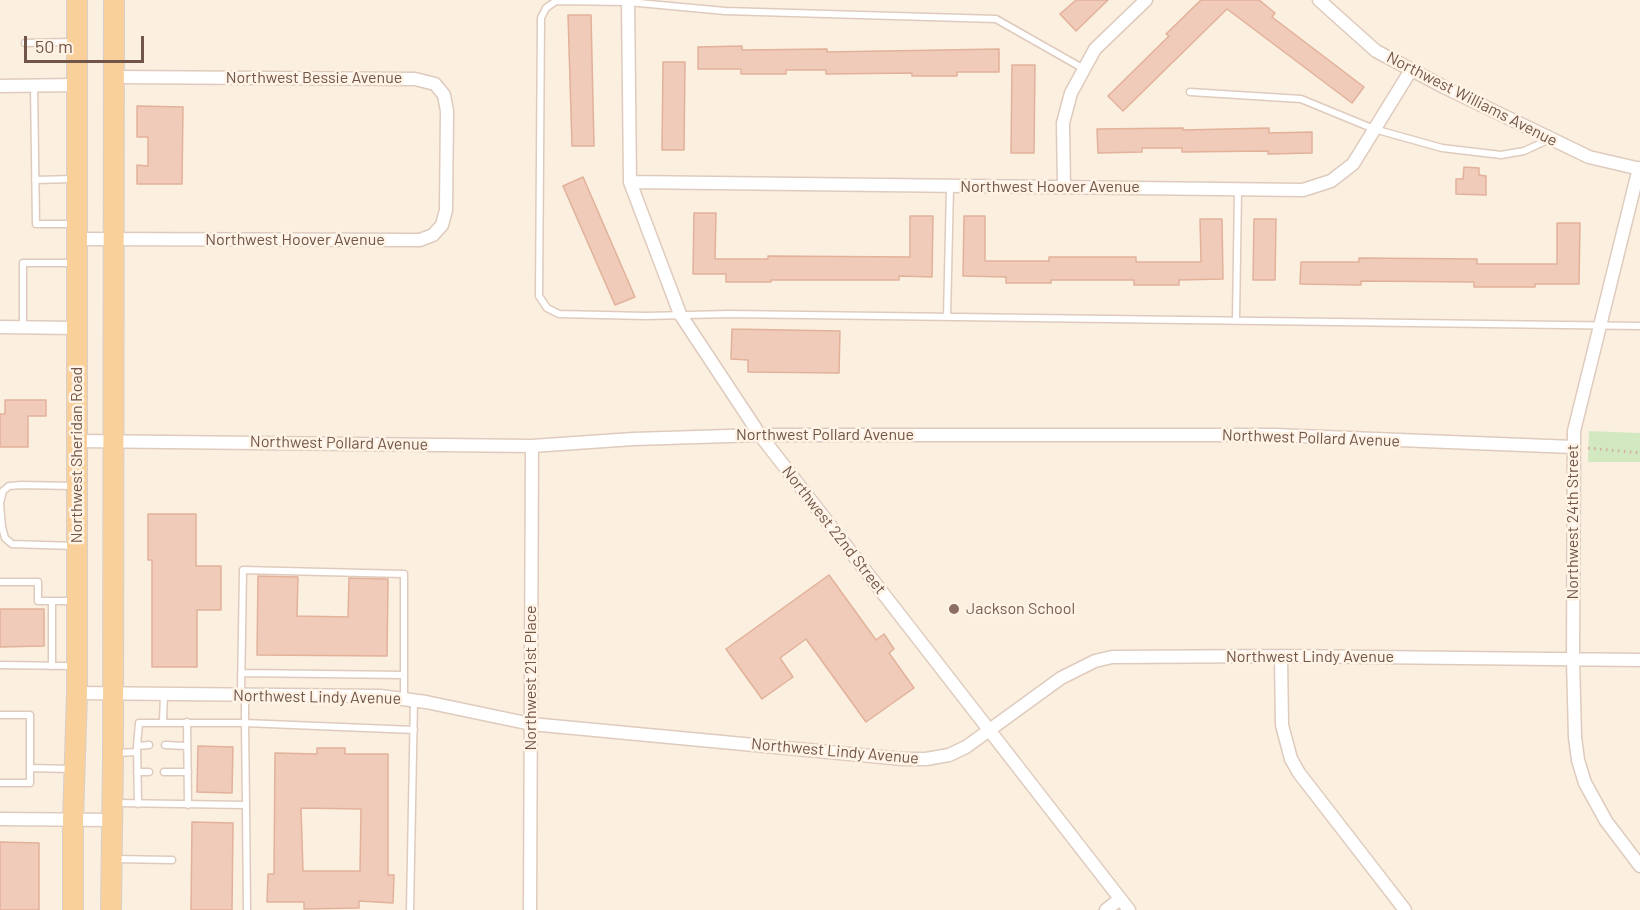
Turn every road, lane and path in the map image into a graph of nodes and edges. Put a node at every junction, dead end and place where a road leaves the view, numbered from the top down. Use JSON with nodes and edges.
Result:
{"nodes":[{"id":1,"x":77,"y":0,"type":"edge"},
{"id":2,"x":114,"y":0,"type":"edge"},
{"id":3,"x":1146,"y":0,"type":"edge"},
{"id":4,"x":1319,"y":0,"type":"edge"},
{"id":5,"x":628,"y":1,"type":"edge"},
{"id":6,"x":77,"y":42,"type":"junction"},
{"id":7,"x":25,"y":43,"type":"dead end"},
{"id":8,"x":1084,"y":69,"type":"junction"},
{"id":9,"x":1411,"y":70,"type":"junction"},
{"id":10,"x":114,"y":77,"type":"junction"},
{"id":11,"x":34,"y":85,"type":"junction"},
{"id":12,"x":77,"y":85,"type":"junction"},
{"id":13,"x":0,"y":86,"type":"edge"},
{"id":14,"x":1190,"y":93,"type":"dead end"},
{"id":15,"x":1374,"y":129,"type":"junction"},
{"id":16,"x":1550,"y":139,"type":"junction"},
{"id":17,"x":447,"y":159,"type":"joint"},
{"id":18,"x":1639,"y":169,"type":"edge"},
{"id":19,"x":77,"y":179,"type":"junction"},
{"id":20,"x":35,"y":180,"type":"junction"},
{"id":21,"x":630,"y":182,"type":"junction"},
{"id":22,"x":950,"y":187,"type":"junction"},
{"id":23,"x":1064,"y":187,"type":"junction"},
{"id":24,"x":1238,"y":189,"type":"junction"},
{"id":25,"x":77,"y":232,"type":"junction"},
{"id":26,"x":114,"y":239,"type":"junction"},
{"id":27,"x":77,"y":263,"type":"junction"},
{"id":28,"x":680,"y":314,"type":"junction"},
{"id":29,"x":947,"y":317,"type":"junction"},
{"id":30,"x":1236,"y":320,"type":"junction"},
{"id":31,"x":1600,"y":326,"type":"junction"},
{"id":32,"x":1640,"y":326,"type":"edge"},
{"id":33,"x":0,"y":327,"type":"edge"},
{"id":34,"x":23,"y":327,"type":"junction"},
{"id":35,"x":77,"y":328,"type":"junction"},
{"id":36,"x":760,"y":435,"type":"junction"},
{"id":37,"x":77,"y":441,"type":"junction"},
{"id":38,"x":113,"y":441,"type":"junction"},
{"id":39,"x":532,"y":446,"type":"junction"},
{"id":40,"x":1573,"y":447,"type":"junction"},
{"id":41,"x":1640,"y":453,"type":"edge"},
{"id":42,"x":77,"y":486,"type":"junction"},
{"id":43,"x":77,"y":546,"type":"junction"},
{"id":44,"x":0,"y":582,"type":"edge"},
{"id":45,"x":52,"y":601,"type":"junction"},
{"id":46,"x":77,"y":601,"type":"junction"},
{"id":47,"x":1281,"y":656,"type":"junction"},
{"id":48,"x":1573,"y":659,"type":"junction"},
{"id":49,"x":1640,"y":660,"type":"edge"},
{"id":50,"x":0,"y":665,"type":"edge"},
{"id":51,"x":52,"y":666,"type":"junction"},
{"id":52,"x":77,"y":666,"type":"junction"},
{"id":53,"x":241,"y":673,"type":"junction"},
{"id":54,"x":404,"y":675,"type":"junction"},
{"id":55,"x":77,"y":693,"type":"junction"},
{"id":56,"x":113,"y":693,"type":"junction"},
{"id":57,"x":164,"y":694,"type":"junction"},
{"id":58,"x":243,"y":695,"type":"junction"},
{"id":59,"x":409,"y":699,"type":"junction"},
{"id":60,"x":0,"y":715,"type":"edge"},
{"id":61,"x":163,"y":722,"type":"junction"},
{"id":62,"x":187,"y":722,"type":"junction"},
{"id":63,"x":245,"y":723,"type":"junction"},
{"id":64,"x":531,"y":724,"type":"junction"},
{"id":65,"x":414,"y":730,"type":"junction"},
{"id":66,"x":990,"y":730,"type":"junction"},
{"id":67,"x":165,"y":745,"type":"dead end"},
{"id":68,"x":149,"y":746,"type":"dead end"},
{"id":69,"x":187,"y":746,"type":"junction"},
{"id":70,"x":137,"y":749,"type":"junction"},
{"id":71,"x":113,"y":753,"type":"junction"},
{"id":72,"x":30,"y":768,"type":"junction"},
{"id":73,"x":75,"y":769,"type":"junction"},
{"id":74,"x":137,"y":772,"type":"junction"},
{"id":75,"x":148,"y":772,"type":"dead end"},
{"id":76,"x":164,"y":772,"type":"dead end"},
{"id":77,"x":188,"y":772,"type":"junction"},
{"id":78,"x":0,"y":783,"type":"edge"},
{"id":79,"x":138,"y":804,"type":"junction"},
{"id":80,"x":188,"y":805,"type":"junction"},
{"id":81,"x":246,"y":805,"type":"junction"},
{"id":82,"x":111,"y":812,"type":"junction"},
{"id":83,"x":0,"y":819,"type":"edge"},
{"id":84,"x":73,"y":819,"type":"junction"},
{"id":85,"x":111,"y":859,"type":"junction"},
{"id":86,"x":172,"y":860,"type":"dead end"},
{"id":87,"x":1640,"y":866,"type":"edge"},
{"id":88,"x":1120,"y":899,"type":"junction"},
{"id":89,"x":73,"y":910,"type":"edge"},
{"id":90,"x":111,"y":910,"type":"edge"},
{"id":91,"x":247,"y":910,"type":"edge"},
{"id":92,"x":410,"y":910,"type":"edge"},
{"id":93,"x":530,"y":910,"type":"edge"},
{"id":94,"x":1106,"y":910,"type":"edge"},
{"id":95,"x":1129,"y":910,"type":"edge"},
{"id":96,"x":1405,"y":910,"type":"edge"}],
"edges":[{"from":1,"to":6,"type":"main road","name":"Northwest Sheridan Road"},
{"from":2,"to":10,"type":"main road"},
{"from":3,"to":8,"type":"street"},
{"from":4,"to":9,"type":"street","name":"Northwest Williams Avenue"},
{"from":5,"to":8,"type":"lane"},
{"from":5,"to":21,"type":"street","name":"Northwest 22nd Street"},
{"from":5,"to":28,"type":"lane"},
{"from":6,"to":7,"type":"lane"},
{"from":6,"to":12,"type":"main road","name":"Northwest Sheridan Road"},
{"from":8,"to":23,"type":"street"},
{"from":9,"to":15,"type":"street","name":"Northwest Hoover Avenue"},
{"from":9,"to":16,"type":"street","name":"Northwest Williams Avenue"},
{"from":10,"to":17,"type":"street","name":"Northwest Bessie Avenue"},
{"from":10,"to":26,"type":"main road"},
{"from":11,"to":12,"type":"street"},
{"from":11,"to":13,"type":"street"},
{"from":11,"to":20,"type":"lane"},
{"from":12,"to":19,"type":"main road","name":"Northwest Sheridan Road"},
{"from":14,"to":15,"type":"lane"},
{"from":15,"to":16,"type":"lane"},
{"from":15,"to":24,"type":"street","name":"Northwest Hoover Avenue"},
{"from":16,"to":18,"type":"street","name":"Northwest Williams Avenue"},
{"from":17,"to":26,"type":"street","name":"Northwest Hoover Avenue"},
{"from":18,"to":31,"type":"street","name":"Northwest 24th Street"},
{"from":19,"to":20,"type":"lane"},
{"from":19,"to":25,"type":"main road","name":"Northwest Sheridan Road"},
{"from":20,"to":25,"type":"lane"},
{"from":21,"to":22,"type":"street","name":"Northwest Hoover Avenue"},
{"from":21,"to":28,"type":"street","name":"Northwest 22nd Street"},
{"from":22,"to":23,"type":"street","name":"Northwest Hoover Avenue"},
{"from":22,"to":29,"type":"lane"},
{"from":23,"to":24,"type":"street","name":"Northwest Hoover Avenue"},
{"from":24,"to":30,"type":"lane"},
{"from":25,"to":26,"type":"street","name":"Northwest Hoover Avenue"},
{"from":25,"to":27,"type":"main road","name":"Northwest Sheridan Road"},
{"from":26,"to":38,"type":"main road"},
{"from":27,"to":34,"type":"lane"},
{"from":27,"to":35,"type":"main road","name":"Northwest Sheridan Road"},
{"from":28,"to":29,"type":"lane"},
{"from":28,"to":36,"type":"street","name":"Northwest 22nd Street"},
{"from":29,"to":30,"type":"lane"},
{"from":30,"to":31,"type":"lane"},
{"from":31,"to":32,"type":"lane"},
{"from":31,"to":40,"type":"street","name":"Northwest 24th Street"},
{"from":33,"to":34,"type":"street"},
{"from":34,"to":35,"type":"street"},
{"from":35,"to":37,"type":"main road","name":"Northwest Sheridan Road"},
{"from":36,"to":39,"type":"street","name":"Northwest Pollard Avenue"},
{"from":36,"to":40,"type":"street","name":"Northwest Pollard Avenue"},
{"from":36,"to":66,"type":"street","name":"Northwest 22nd Street"},
{"from":37,"to":38,"type":"street","name":"Northwest Pollard Avenue"},
{"from":37,"to":42,"type":"main road","name":"Northwest Sheridan Road"},
{"from":38,"to":39,"type":"street","name":"Northwest Pollard Avenue"},
{"from":38,"to":56,"type":"main road"},
{"from":39,"to":64,"type":"street","name":"Northwest 21st Place"},
{"from":40,"to":41,"type":"path"},
{"from":40,"to":48,"type":"street","name":"Northwest 24th Street"},
{"from":42,"to":43,"type":"main road","name":"Northwest Sheridan Road"},
{"from":42,"to":43,"type":"lane"},
{"from":43,"to":46,"type":"main road","name":"Northwest Sheridan Road"},
{"from":44,"to":45,"type":"lane"},
{"from":45,"to":46,"type":"lane"},
{"from":45,"to":51,"type":"lane"},
{"from":46,"to":52,"type":"main road","name":"Northwest Sheridan Road"},
{"from":47,"to":48,"type":"street","name":"Northwest Lindy Avenue"},
{"from":47,"to":66,"type":"street","name":"Northwest Lindy Avenue"},
{"from":47,"to":96,"type":"street"},
{"from":48,"to":49,"type":"street","name":"Northwest Lindy Avenue"},
{"from":48,"to":87,"type":"street","name":"Northwest 24th Street"},
{"from":50,"to":51,"type":"lane"},
{"from":51,"to":52,"type":"lane"},
{"from":52,"to":55,"type":"main road","name":"Northwest Sheridan Road"},
{"from":53,"to":54,"type":"lane"},
{"from":53,"to":54,"type":"lane"},
{"from":53,"to":58,"type":"lane"},
{"from":54,"to":59,"type":"lane"},
{"from":55,"to":56,"type":"street","name":"Northwest Lindy Avenue"},
{"from":55,"to":73,"type":"main road","name":"Northwest Sheridan Road"},
{"from":56,"to":57,"type":"street","name":"Northwest Lindy Avenue"},
{"from":56,"to":71,"type":"main road"},
{"from":57,"to":58,"type":"street","name":"Northwest Lindy Avenue"},
{"from":57,"to":61,"type":"lane"},
{"from":58,"to":59,"type":"street","name":"Northwest Lindy Avenue"},
{"from":58,"to":63,"type":"lane"},
{"from":59,"to":64,"type":"street","name":"Northwest Lindy Avenue"},
{"from":59,"to":65,"type":"lane"},
{"from":60,"to":72,"type":"lane"},
{"from":61,"to":62,"type":"lane"},
{"from":61,"to":70,"type":"lane"},
{"from":62,"to":63,"type":"lane"},
{"from":62,"to":69,"type":"lane"},
{"from":63,"to":65,"type":"lane"},
{"from":63,"to":81,"type":"lane"},
{"from":64,"to":66,"type":"street","name":"Northwest Lindy Avenue"},
{"from":64,"to":93,"type":"street","name":"Northwest 21st Place"},
{"from":65,"to":92,"type":"lane"},
{"from":66,"to":88,"type":"street","name":"Northwest 22nd Street"},
{"from":67,"to":69,"type":"lane"},
{"from":68,"to":70,"type":"lane"},
{"from":69,"to":77,"type":"lane"},
{"from":70,"to":71,"type":"lane"},
{"from":70,"to":74,"type":"lane"},
{"from":71,"to":82,"type":"main road"},
{"from":72,"to":73,"type":"lane"},
{"from":72,"to":78,"type":"lane"},
{"from":73,"to":84,"type":"main road","name":"Northwest Sheridan Road"},
{"from":74,"to":75,"type":"lane"},
{"from":74,"to":79,"type":"lane"},
{"from":76,"to":77,"type":"lane"},
{"from":77,"to":80,"type":"lane"},
{"from":79,"to":80,"type":"lane"},
{"from":79,"to":82,"type":"lane"},
{"from":80,"to":81,"type":"lane"},
{"from":81,"to":91,"type":"lane"},
{"from":82,"to":84,"type":"street"},
{"from":82,"to":85,"type":"main road"},
{"from":83,"to":84,"type":"street"},
{"from":84,"to":89,"type":"main road","name":"Northwest Sheridan Road"},
{"from":85,"to":86,"type":"lane"},
{"from":85,"to":90,"type":"main road"},
{"from":88,"to":94,"type":"street"},
{"from":88,"to":95,"type":"street","name":"Northwest 22nd Street"}]}
